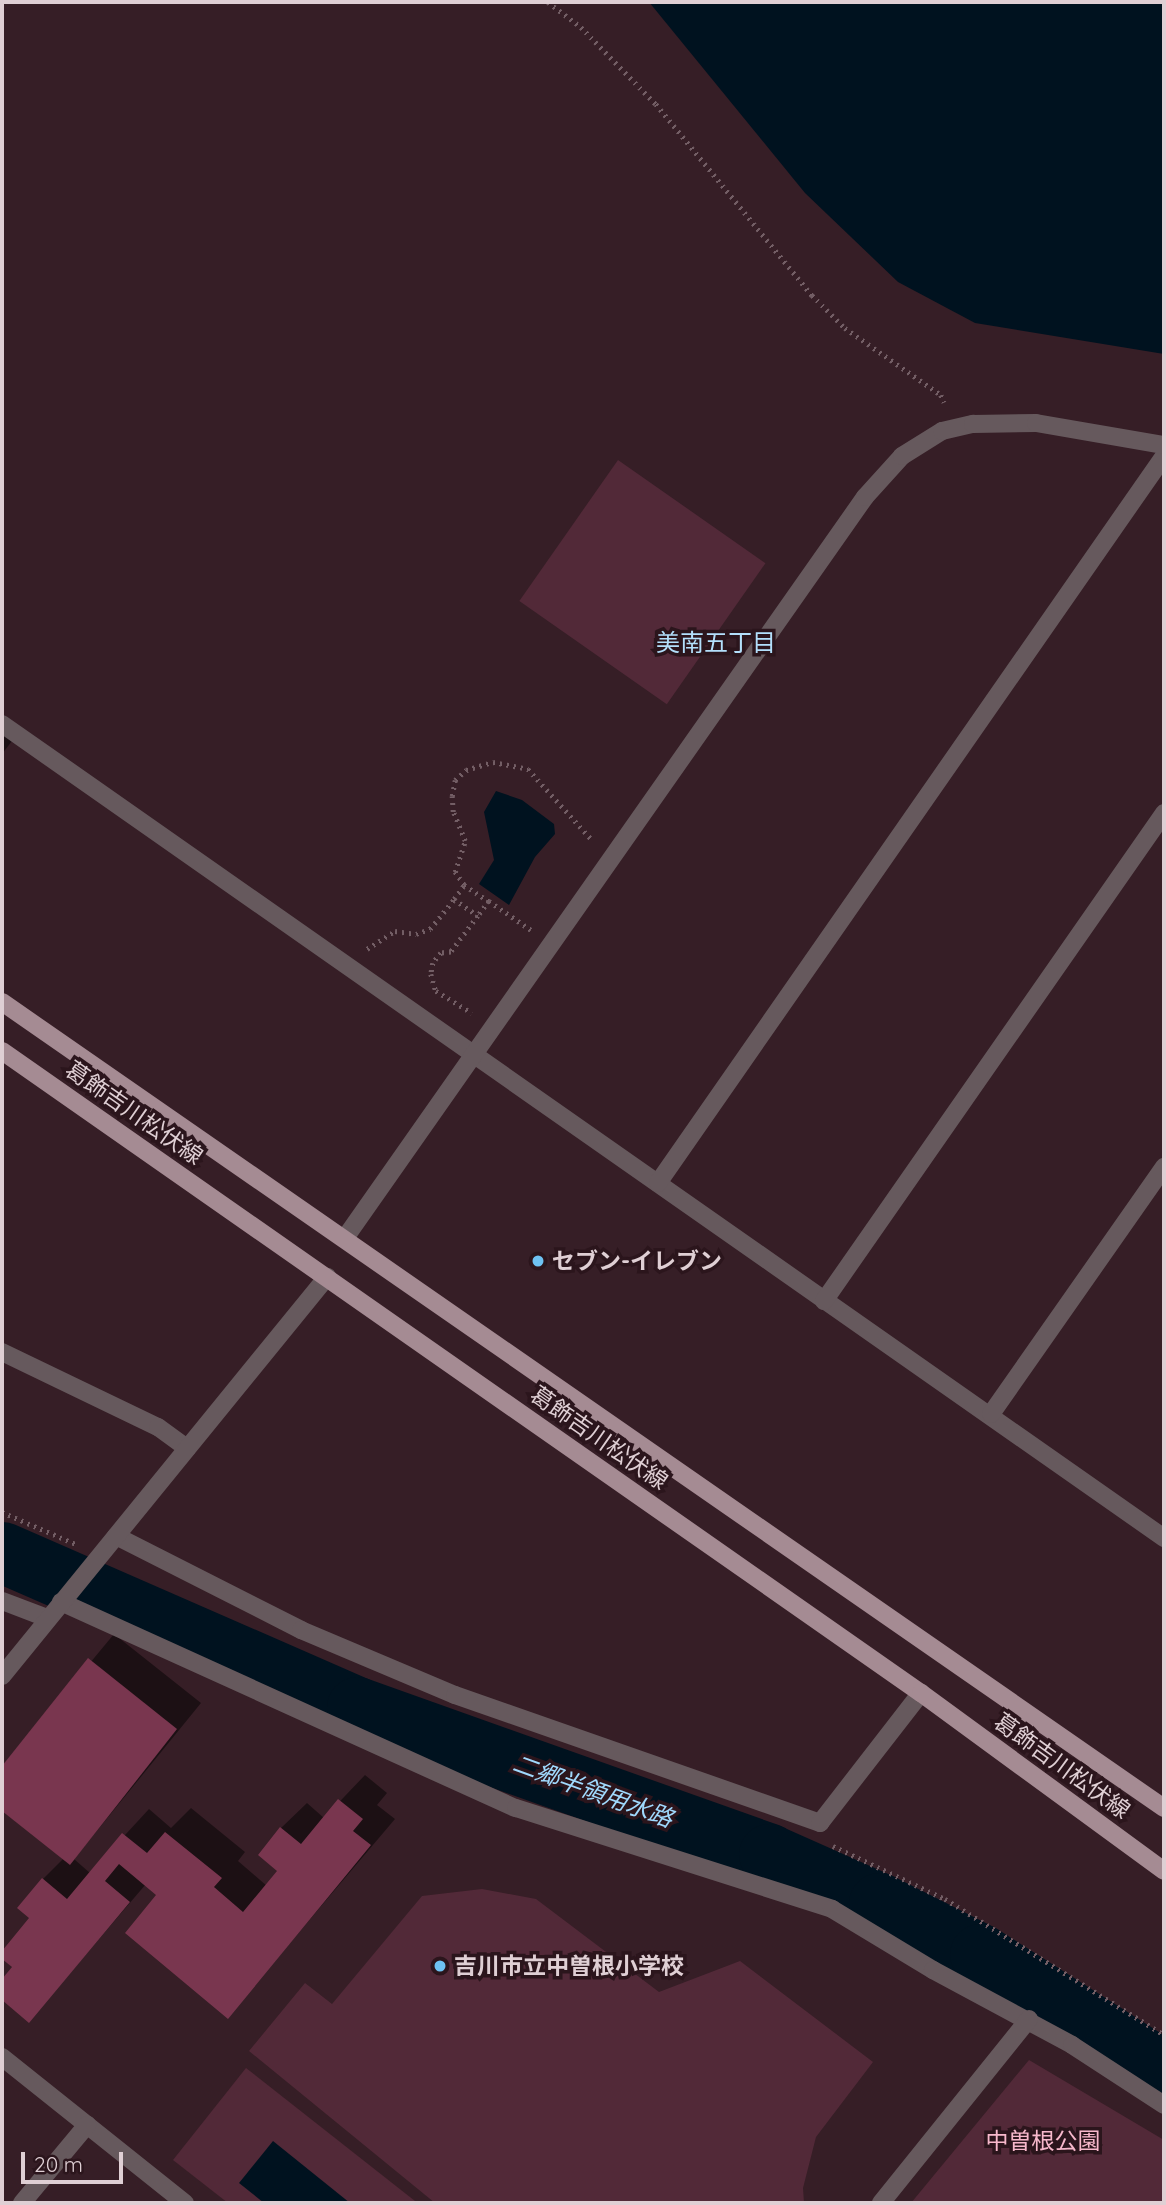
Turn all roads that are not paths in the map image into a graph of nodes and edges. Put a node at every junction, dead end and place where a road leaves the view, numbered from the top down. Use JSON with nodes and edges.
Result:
{"nodes":[{"id":1,"x":1164,"y":445,"type":"edge"},
{"id":2,"x":1164,"y":456,"type":"edge"},
{"id":3,"x":2,"y":724,"type":"edge"},
{"id":4,"x":1164,"y":813,"type":"edge"},
{"id":5,"x":2,"y":1002,"type":"edge"},
{"id":6,"x":2,"y":1051,"type":"edge"},
{"id":7,"x":474,"y":1054,"type":"junction"},
{"id":8,"x":1164,"y":1167,"type":"edge"},
{"id":9,"x":658,"y":1183,"type":"junction"},
{"id":10,"x":345,"y":1238,"type":"junction"},
{"id":11,"x":327,"y":1277,"type":"junction"},
{"id":12,"x":824,"y":1301,"type":"junction"},
{"id":13,"x":2,"y":1352,"type":"edge"},
{"id":14,"x":991,"y":1414,"type":"junction"},
{"id":15,"x":187,"y":1448,"type":"junction"},
{"id":16,"x":1162,"y":1532,"type":"edge"},
{"id":17,"x":116,"y":1535,"type":"junction"},
{"id":18,"x":2,"y":1601,"type":"edge"},
{"id":19,"x":61,"y":1602,"type":"junction"},
{"id":20,"x":47,"y":1618,"type":"junction"},
{"id":21,"x":2,"y":1676,"type":"edge"},
{"id":22,"x":921,"y":1693,"type":"junction"},
{"id":23,"x":1164,"y":1808,"type":"edge"},
{"id":24,"x":1164,"y":1871,"type":"edge"},
{"id":25,"x":1029,"y":2019,"type":"junction"},
{"id":26,"x":2,"y":2057,"type":"edge"},
{"id":27,"x":1164,"y":2105,"type":"edge"},
{"id":28,"x":88,"y":2125,"type":"junction"},
{"id":29,"x":22,"y":2203,"type":"edge"},
{"id":30,"x":185,"y":2203,"type":"edge"},
{"id":31,"x":881,"y":2203,"type":"edge"}],
"edges":[{"from":1,"to":7,"type":"street"},
{"from":2,"to":9,"type":"street"},
{"from":3,"to":7,"type":"street"},
{"from":4,"to":12,"type":"street"},
{"from":5,"to":10,"type":"main road","name":"葛飾吉川松伏線"},
{"from":6,"to":11,"type":"main road","name":"葛飾吉川松伏線"},
{"from":7,"to":9,"type":"street"},
{"from":7,"to":10,"type":"street"},
{"from":8,"to":14,"type":"street"},
{"from":9,"to":12,"type":"street"},
{"from":10,"to":23,"type":"main road","name":"葛飾吉川松伏線"},
{"from":11,"to":15,"type":"street"},
{"from":11,"to":22,"type":"main road","name":"葛飾吉川松伏線"},
{"from":12,"to":14,"type":"street"},
{"from":13,"to":15,"type":"street"},
{"from":14,"to":16,"type":"street"},
{"from":15,"to":17,"type":"street"},
{"from":17,"to":19,"type":"street"},
{"from":17,"to":22,"type":"street"},
{"from":18,"to":20,"type":"street"},
{"from":19,"to":20,"type":"street"},
{"from":19,"to":25,"type":"street"},
{"from":20,"to":21,"type":"street"},
{"from":22,"to":24,"type":"main road","name":"葛飾吉川松伏線"},
{"from":25,"to":27,"type":"street"},
{"from":25,"to":31,"type":"street"},
{"from":26,"to":28,"type":"street"},
{"from":28,"to":29,"type":"street"},
{"from":28,"to":30,"type":"street"}]}
